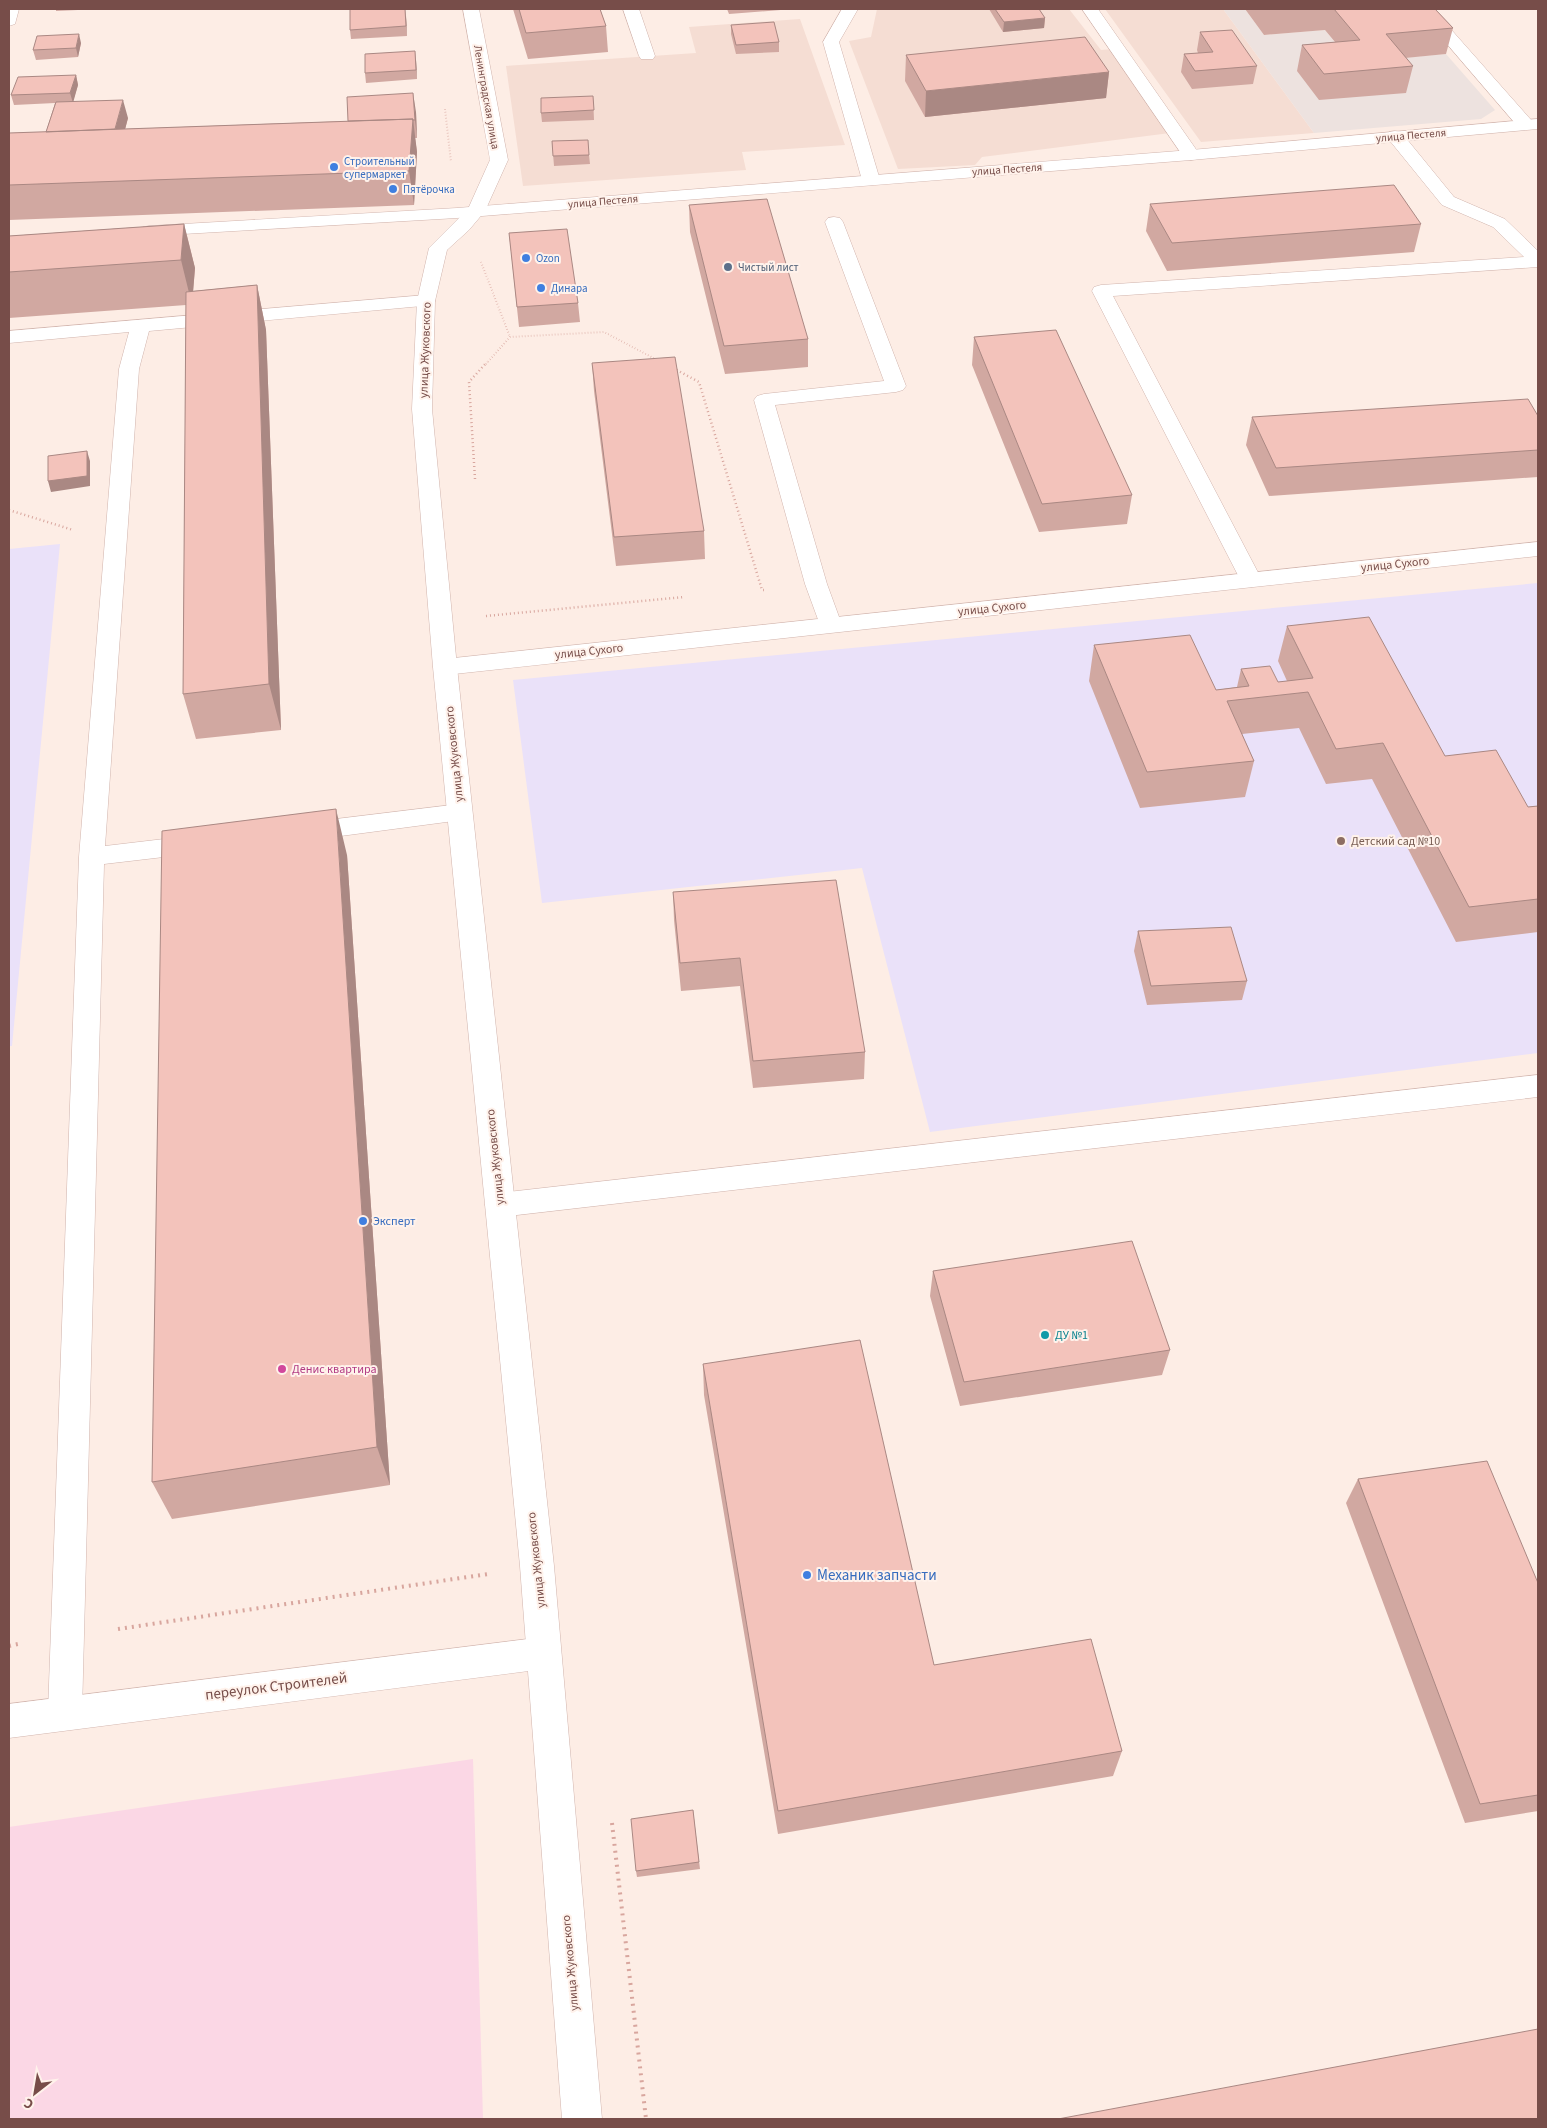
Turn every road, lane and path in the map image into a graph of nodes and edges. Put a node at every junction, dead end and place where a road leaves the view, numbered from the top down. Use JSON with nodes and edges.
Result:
{"nodes":[{"id":1,"x":12,"y":9,"type":"edge"},
{"id":2,"x":471,"y":9,"type":"edge"},
{"id":3,"x":631,"y":9,"type":"edge"},
{"id":4,"x":850,"y":9,"type":"edge"},
{"id":5,"x":1090,"y":9,"type":"edge"},
{"id":6,"x":1425,"y":9,"type":"edge"},
{"id":7,"x":9,"y":21,"type":"edge"},
{"id":8,"x":647,"y":56,"type":"dead end"},
{"id":9,"x":1532,"y":125,"type":"edge"},
{"id":10,"x":1395,"y":136,"type":"junction"},
{"id":11,"x":1191,"y":155,"type":"junction"},
{"id":12,"x":871,"y":180,"type":"junction"},
{"id":13,"x":476,"y":211,"type":"junction"},
{"id":14,"x":834,"y":222,"type":"dead end"},
{"id":15,"x":128,"y":232,"type":"edge"},
{"id":16,"x":1538,"y":262,"type":"edge"},
{"id":17,"x":426,"y":300,"type":"junction"},
{"id":18,"x":140,"y":327,"type":"junction"},
{"id":19,"x":9,"y":338,"type":"edge"},
{"id":20,"x":664,"y":364,"type":"edge"},
{"id":21,"x":673,"y":368,"type":"edge"},
{"id":22,"x":475,"y":480,"type":"dead end"},
{"id":23,"x":9,"y":510,"type":"edge"},
{"id":24,"x":117,"y":544,"type":"junction"},
{"id":25,"x":1538,"y":549,"type":"edge"},
{"id":26,"x":1251,"y":580,"type":"junction"},
{"id":27,"x":816,"y":584,"type":"junction"},
{"id":28,"x":762,"y":590,"type":"junction"},
{"id":29,"x":752,"y":591,"type":"dead end"},
{"id":30,"x":692,"y":597,"type":"dead end"},
{"id":31,"x":831,"y":625,"type":"junction"},
{"id":32,"x":485,"y":662,"type":"junction"},
{"id":33,"x":446,"y":667,"type":"junction"},
{"id":34,"x":460,"y":814,"type":"junction"},
{"id":35,"x":276,"y":835,"type":"edge"},
{"id":36,"x":227,"y":841,"type":"edge"},
{"id":37,"x":92,"y":857,"type":"junction"},
{"id":38,"x":1538,"y":1086,"type":"edge"},
{"id":39,"x":500,"y":1205,"type":"junction"},
{"id":40,"x":536,"y":1566,"type":"junction"},
{"id":41,"x":67,"y":1637,"type":"junction"},
{"id":42,"x":9,"y":1646,"type":"edge"},
{"id":43,"x":544,"y":1653,"type":"junction"},
{"id":44,"x":65,"y":1712,"type":"junction"},
{"id":45,"x":9,"y":1721,"type":"edge"},
{"id":46,"x":611,"y":1814,"type":"dead end"},
{"id":47,"x":582,"y":2119,"type":"edge"},
{"id":48,"x":646,"y":2119,"type":"edge"}],
"edges":[{"from":1,"to":7,"type":"street"},
{"from":2,"to":13,"type":"street","name":"Ленинградская улица"},
{"from":3,"to":8,"type":"street"},
{"from":4,"to":12,"type":"street"},
{"from":5,"to":11,"type":"street"},
{"from":6,"to":9,"type":"street"},
{"from":9,"to":10,"type":"street","name":"улица Пестеля"},
{"from":10,"to":11,"type":"street","name":"улица Пестеля"},
{"from":10,"to":16,"type":"street"},
{"from":11,"to":12,"type":"street","name":"улица Пестеля"},
{"from":12,"to":13,"type":"street","name":"улица Пестеля"},
{"from":13,"to":15,"type":"street","name":"улица Пестеля"},
{"from":13,"to":17,"type":"street","name":"улица Жуковского"},
{"from":14,"to":27,"type":"street"},
{"from":16,"to":26,"type":"street"},
{"from":17,"to":18,"type":"street"},
{"from":17,"to":33,"type":"street","name":"улица Жуковского"},
{"from":18,"to":19,"type":"street"},
{"from":18,"to":24,"type":"street"},
{"from":20,"to":22,"type":"path"},
{"from":21,"to":28,"type":"path"},
{"from":23,"to":24,"type":"path"},
{"from":24,"to":37,"type":"street"},
{"from":25,"to":26,"type":"street","name":"улица Сухого"},
{"from":26,"to":31,"type":"street","name":"улица Сухого"},
{"from":27,"to":28,"type":"path"},
{"from":27,"to":31,"type":"street"},
{"from":28,"to":29,"type":"path"},
{"from":30,"to":32,"type":"path"},
{"from":31,"to":32,"type":"street","name":"улица Сухого"},
{"from":32,"to":33,"type":"street","name":"улица Сухого"},
{"from":33,"to":34,"type":"street","name":"улица Жуковского"},
{"from":34,"to":35,"type":"street"},
{"from":34,"to":39,"type":"street","name":"улица Жуковского"},
{"from":36,"to":37,"type":"street"},
{"from":37,"to":41,"type":"street"},
{"from":38,"to":39,"type":"street"},
{"from":39,"to":40,"type":"street","name":"улица Жуковского"},
{"from":40,"to":41,"type":"path"},
{"from":40,"to":43,"type":"street","name":"улица Жуковского"},
{"from":41,"to":42,"type":"path"},
{"from":41,"to":44,"type":"street"},
{"from":43,"to":44,"type":"street","name":"переулок Строителей"},
{"from":43,"to":47,"type":"street","name":"улица Жуковского"},
{"from":44,"to":45,"type":"street","name":"переулок Строителей"},
{"from":46,"to":48,"type":"path"}]}
